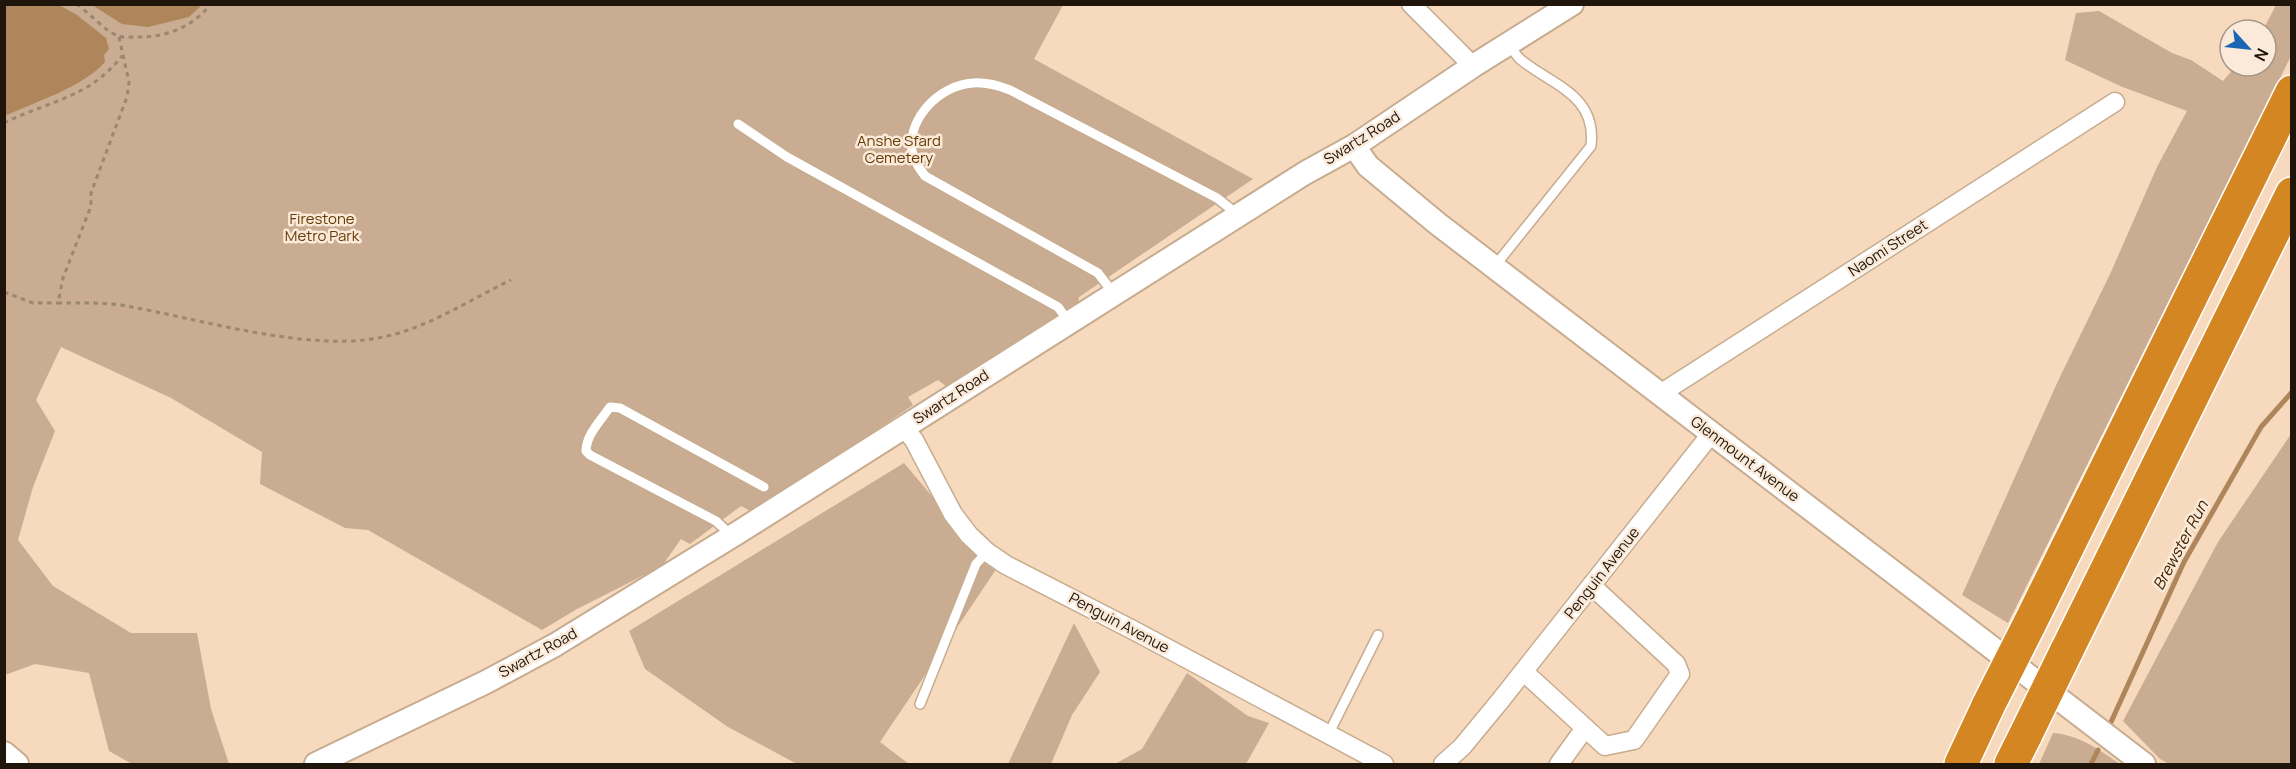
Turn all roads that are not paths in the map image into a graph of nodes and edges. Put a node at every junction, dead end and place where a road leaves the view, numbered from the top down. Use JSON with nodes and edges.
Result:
{"nodes":[{"id":1,"x":1411,"y":4,"type":"edge"},
{"id":2,"x":1572,"y":4,"type":"edge"},
{"id":3,"x":1509,"y":44,"type":"junction"},
{"id":4,"x":1473,"y":66,"type":"junction"},
{"id":5,"x":2292,"y":92,"type":"edge"},
{"id":6,"x":2115,"y":102,"type":"dead end"},
{"id":7,"x":738,"y":124,"type":"dead end"},
{"id":8,"x":1354,"y":146,"type":"junction"},
{"id":9,"x":2292,"y":194,"type":"edge"},
{"id":10,"x":1239,"y":216,"type":"junction"},
{"id":11,"x":1494,"y":267,"type":"junction"},
{"id":12,"x":1114,"y":294,"type":"junction"},
{"id":13,"x":1070,"y":322,"type":"junction"},
{"id":14,"x":1660,"y":394,"type":"junction"},
{"id":15,"x":904,"y":428,"type":"junction"},
{"id":16,"x":1711,"y":434,"type":"junction"},
{"id":17,"x":764,"y":487,"type":"dead end"},
{"id":18,"x":732,"y":536,"type":"junction"},
{"id":19,"x":987,"y":552,"type":"junction"},
{"id":20,"x":1592,"y":586,"type":"junction"},
{"id":21,"x":1378,"y":635,"type":"dead end"},
{"id":22,"x":1524,"y":672,"type":"junction"},
{"id":23,"x":920,"y":704,"type":"dead end"},
{"id":24,"x":1585,"y":728,"type":"junction"},
{"id":25,"x":1328,"y":735,"type":"junction"},
{"id":26,"x":4,"y":753,"type":"edge"},
{"id":27,"x":16,"y":765,"type":"edge"},
{"id":28,"x":316,"y":765,"type":"edge"},
{"id":29,"x":1384,"y":765,"type":"edge"},
{"id":30,"x":1443,"y":765,"type":"edge"},
{"id":31,"x":1559,"y":765,"type":"edge"},
{"id":32,"x":1961,"y":765,"type":"edge"},
{"id":33,"x":2011,"y":765,"type":"edge"},
{"id":34,"x":2144,"y":765,"type":"edge"}],
"edges":[{"from":1,"to":4,"type":"street"},
{"from":2,"to":3,"type":"street","name":"Swartz Road"},
{"from":3,"to":4,"type":"street","name":"Swartz Road"},
{"from":3,"to":11,"type":"lane"},
{"from":4,"to":8,"type":"street","name":"Swartz Road"},
{"from":5,"to":32,"type":"highway","bridge":true},
{"from":6,"to":14,"type":"street","name":"Naomi Street"},
{"from":7,"to":13,"type":"lane"},
{"from":8,"to":10,"type":"street","name":"Swartz Road"},
{"from":8,"to":11,"type":"street","name":"Glenmount Avenue"},
{"from":9,"to":33,"type":"highway","bridge":true},
{"from":10,"to":12,"type":"street","name":"Swartz Road"},
{"from":10,"to":12,"type":"lane"},
{"from":11,"to":14,"type":"street","name":"Glenmount Avenue"},
{"from":12,"to":13,"type":"street","name":"Swartz Road"},
{"from":13,"to":15,"type":"street","name":"Swartz Road"},
{"from":14,"to":16,"type":"street","name":"Glenmount Avenue"},
{"from":15,"to":18,"type":"street","name":"Swartz Road"},
{"from":15,"to":19,"type":"street","name":"Penguin Avenue"},
{"from":16,"to":20,"type":"street","name":"Penguin Avenue"},
{"from":16,"to":34,"type":"street","name":"Glenmount Avenue"},
{"from":17,"to":18,"type":"lane"},
{"from":18,"to":28,"type":"street","name":"Swartz Road"},
{"from":19,"to":23,"type":"lane"},
{"from":19,"to":25,"type":"street","name":"Penguin Avenue"},
{"from":20,"to":22,"type":"street","name":"Penguin Avenue"},
{"from":20,"to":24,"type":"street"},
{"from":21,"to":25,"type":"lane"},
{"from":22,"to":24,"type":"street"},
{"from":22,"to":30,"type":"street","name":"Penguin Avenue"},
{"from":24,"to":31,"type":"street"},
{"from":25,"to":29,"type":"street","name":"Penguin Avenue"},
{"from":26,"to":27,"type":"street"}]}
